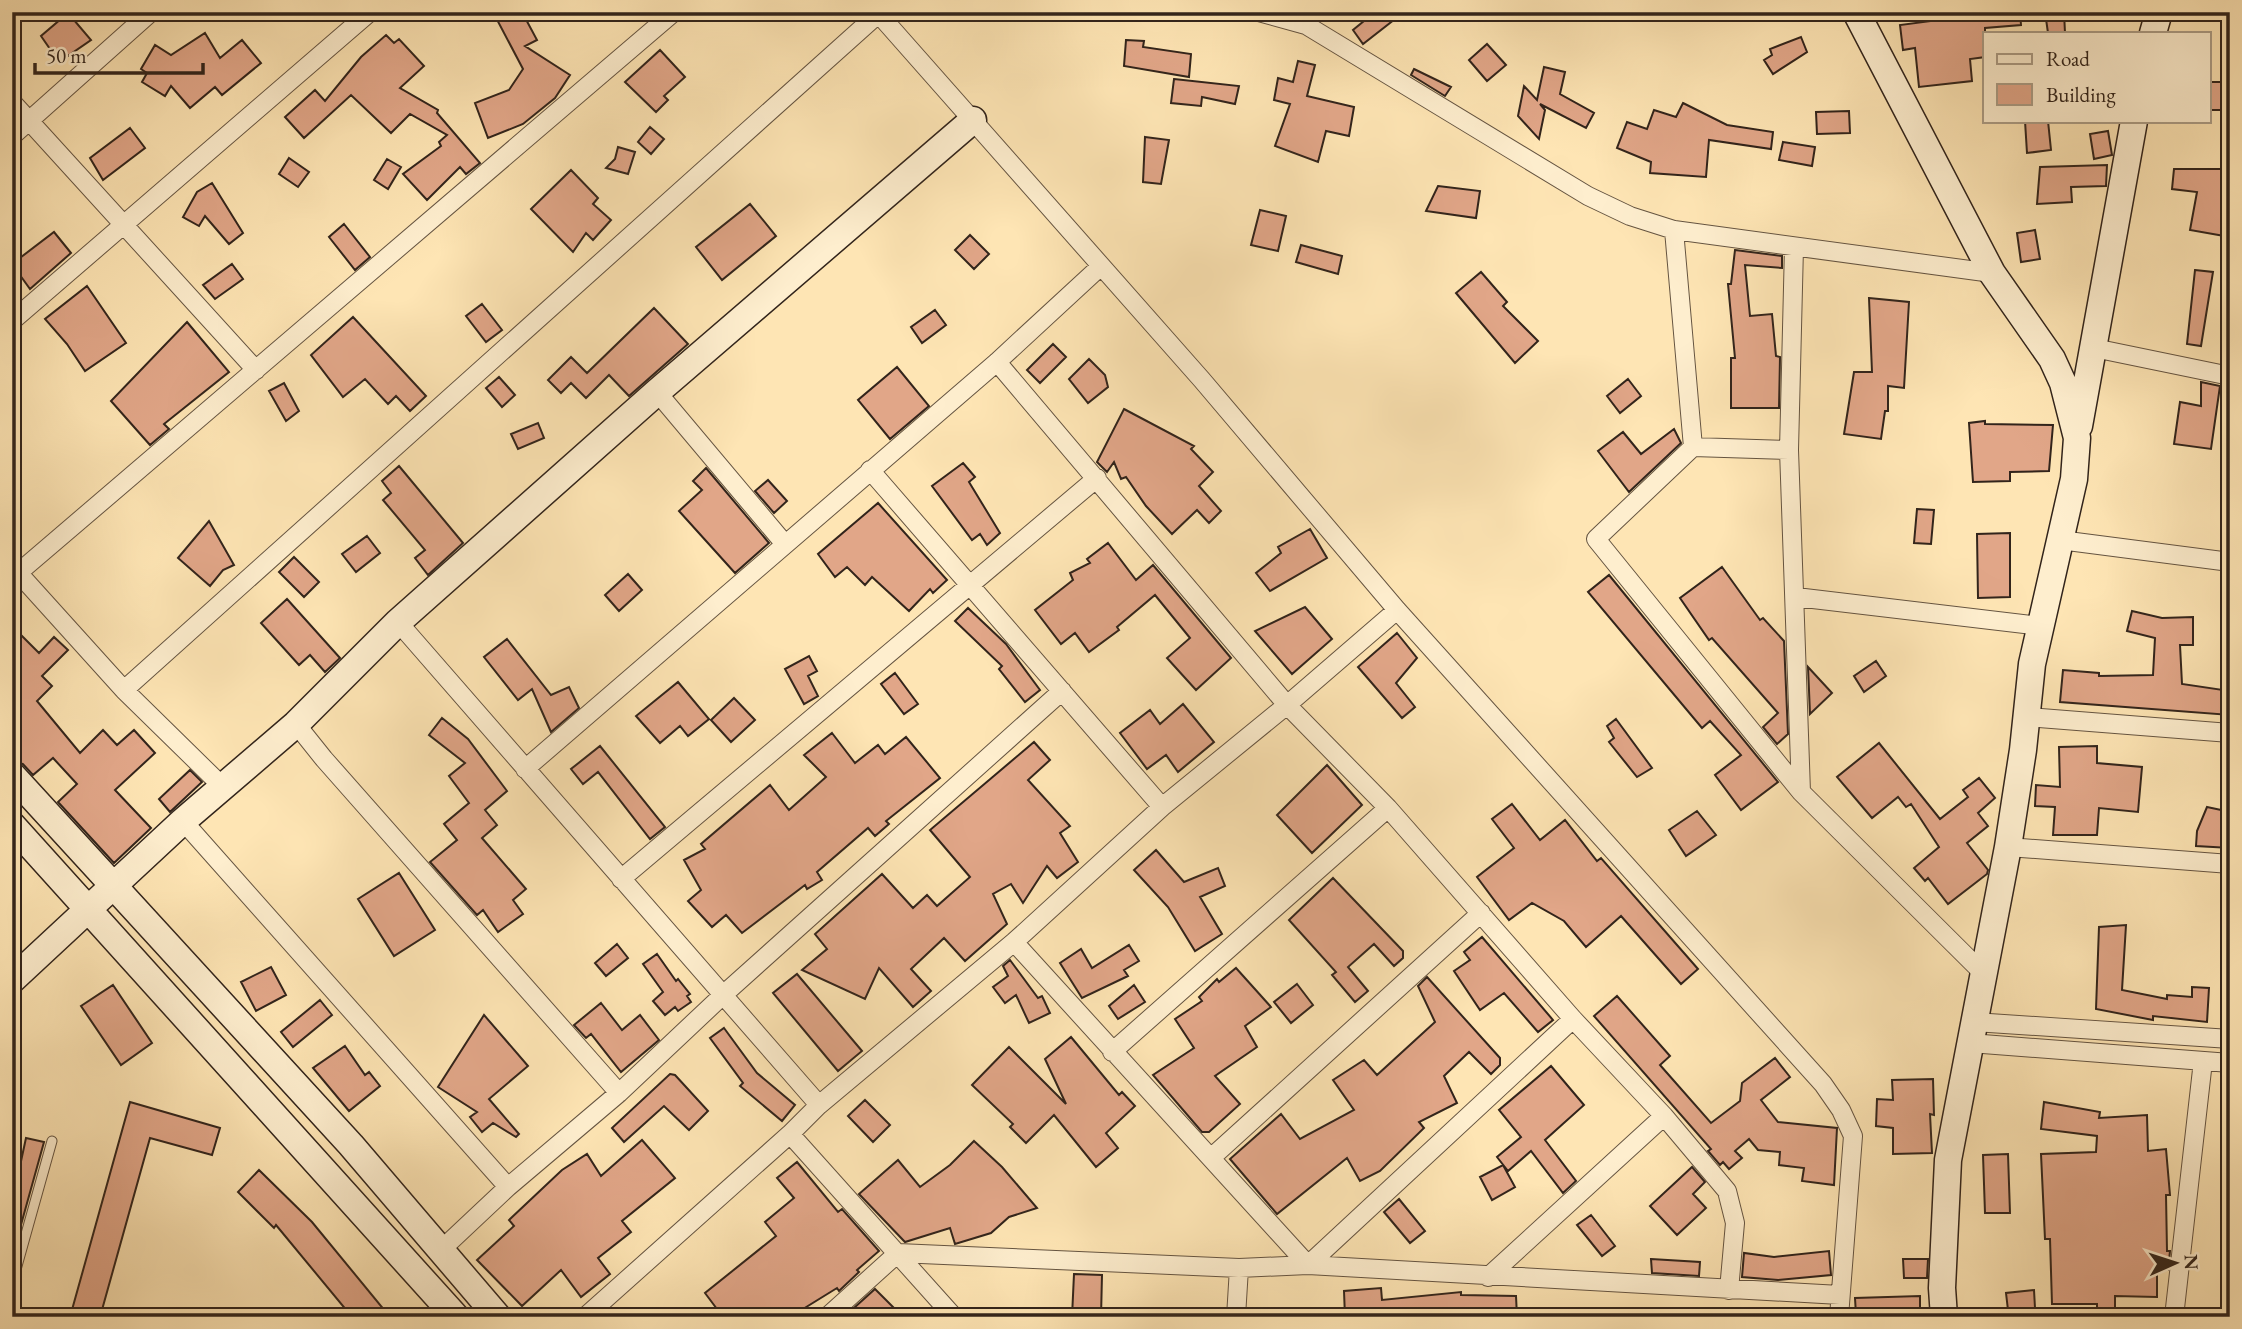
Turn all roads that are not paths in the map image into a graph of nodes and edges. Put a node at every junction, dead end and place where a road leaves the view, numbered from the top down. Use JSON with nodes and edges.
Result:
{"nodes":[{"id":1,"x":151,"y":12,"type":"edge"},
{"id":2,"x":370,"y":12,"type":"edge"},
{"id":3,"x":674,"y":12,"type":"edge"},
{"id":4,"x":1259,"y":12,"type":"edge"},
{"id":5,"x":1856,"y":12,"type":"edge"},
{"id":6,"x":2159,"y":12,"type":"edge"},
{"id":7,"x":878,"y":13,"type":"edge"},
{"id":8,"x":2153,"y":32,"type":"edge"},
{"id":9,"x":12,"y":102,"type":"edge"},
{"id":10,"x":973,"y":120,"type":"junction"},
{"id":11,"x":30,"y":121,"type":"junction"},
{"id":12,"x":2134,"y":122,"type":"edge"},
{"id":13,"x":12,"y":136,"type":"edge"},
{"id":14,"x":124,"y":224,"type":"junction"},
{"id":15,"x":1674,"y":230,"type":"junction"},
{"id":16,"x":1794,"y":247,"type":"junction"},
{"id":17,"x":1101,"y":266,"type":"junction"},
{"id":18,"x":1993,"y":273,"type":"junction"},
{"id":19,"x":12,"y":321,"type":"edge"},
{"id":20,"x":2094,"y":348,"type":"junction"},
{"id":21,"x":997,"y":362,"type":"junction"},
{"id":22,"x":256,"y":370,"type":"junction"},
{"id":23,"x":2230,"y":376,"type":"edge"},
{"id":24,"x":657,"y":392,"type":"junction"},
{"id":25,"x":2077,"y":438,"type":"junction"},
{"id":26,"x":1692,"y":447,"type":"junction"},
{"id":27,"x":1790,"y":450,"type":"junction"},
{"id":28,"x":870,"y":470,"type":"junction"},
{"id":29,"x":1097,"y":478,"type":"junction"},
{"id":30,"x":2060,"y":540,"type":"junction"},
{"id":31,"x":784,"y":543,"type":"junction"},
{"id":32,"x":2230,"y":562,"type":"edge"},
{"id":33,"x":15,"y":570,"type":"edge"},
{"id":34,"x":970,"y":585,"type":"junction"},
{"id":35,"x":1796,"y":597,"type":"junction"},
{"id":36,"x":1397,"y":610,"type":"junction"},
{"id":37,"x":398,"y":622,"type":"junction"},
{"id":38,"x":2040,"y":626,"type":"junction"},
{"id":39,"x":124,"y":690,"type":"junction"},
{"id":40,"x":1062,"y":691,"type":"junction"},
{"id":41,"x":1287,"y":705,"type":"junction"},
{"id":42,"x":2026,"y":717,"type":"junction"},
{"id":43,"x":296,"y":724,"type":"junction"},
{"id":44,"x":2230,"y":733,"type":"edge"},
{"id":45,"x":526,"y":769,"type":"junction"},
{"id":46,"x":12,"y":775,"type":"edge"},
{"id":47,"x":224,"y":788,"type":"junction"},
{"id":48,"x":1801,"y":792,"type":"junction"},
{"id":49,"x":1162,"y":807,"type":"junction"},
{"id":50,"x":1388,"y":808,"type":"junction"},
{"id":51,"x":183,"y":821,"type":"junction"},
{"id":52,"x":12,"y":825,"type":"edge"},
{"id":53,"x":2008,"y":847,"type":"junction"},
{"id":54,"x":2230,"y":864,"type":"edge"},
{"id":55,"x":621,"y":879,"type":"junction"},
{"id":56,"x":113,"y":887,"type":"junction"},
{"id":57,"x":86,"y":910,"type":"junction"},
{"id":58,"x":1481,"y":913,"type":"junction"},
{"id":59,"x":1014,"y":942,"type":"junction"},
{"id":60,"x":1983,"y":973,"type":"junction"},
{"id":61,"x":12,"y":979,"type":"edge"},
{"id":62,"x":723,"y":995,"type":"junction"},
{"id":63,"x":1573,"y":1019,"type":"junction"},
{"id":64,"x":1972,"y":1032,"type":"junction"},
{"id":65,"x":2230,"y":1039,"type":"edge"},
{"id":66,"x":1112,"y":1052,"type":"junction"},
{"id":67,"x":2203,"y":1061,"type":"junction"},
{"id":68,"x":2230,"y":1063,"type":"edge"},
{"id":69,"x":619,"y":1093,"type":"junction"},
{"id":70,"x":819,"y":1105,"type":"junction"},
{"id":71,"x":1664,"y":1116,"type":"junction"},
{"id":72,"x":790,"y":1134,"type":"junction"},
{"id":73,"x":52,"y":1141,"type":"dead end"},
{"id":74,"x":1212,"y":1157,"type":"junction"},
{"id":75,"x":508,"y":1187,"type":"junction"},
{"id":76,"x":441,"y":1250,"type":"junction"},
{"id":77,"x":898,"y":1254,"type":"junction"},
{"id":78,"x":1308,"y":1265,"type":"junction"},
{"id":79,"x":1240,"y":1268,"type":"junction"},
{"id":80,"x":1488,"y":1277,"type":"junction"},
{"id":81,"x":12,"y":1284,"type":"edge"},
{"id":82,"x":1729,"y":1290,"type":"junction"},
{"id":83,"x":1840,"y":1295,"type":"junction"},
{"id":84,"x":456,"y":1317,"type":"edge"},
{"id":85,"x":498,"y":1317,"type":"edge"},
{"id":86,"x":585,"y":1317,"type":"edge"},
{"id":87,"x":827,"y":1317,"type":"edge"},
{"id":88,"x":954,"y":1317,"type":"edge"},
{"id":89,"x":1236,"y":1317,"type":"edge"},
{"id":90,"x":1839,"y":1317,"type":"edge"},
{"id":91,"x":1944,"y":1317,"type":"edge"},
{"id":92,"x":2174,"y":1317,"type":"edge"}],
"edges":[{"from":1,"to":11,"type":"street"},
{"from":2,"to":14,"type":"street"},
{"from":3,"to":22,"type":"street"},
{"from":4,"to":15,"type":"street"},
{"from":5,"to":18,"type":"street"},
{"from":6,"to":8,"type":"street"},
{"from":7,"to":10,"type":"street"},
{"from":7,"to":39,"type":"street"},
{"from":9,"to":11,"type":"street"},
{"from":10,"to":17,"type":"street"},
{"from":10,"to":24,"type":"street"},
{"from":11,"to":13,"type":"street"},
{"from":11,"to":14,"type":"street"},
{"from":12,"to":20,"type":"street"},
{"from":14,"to":19,"type":"street"},
{"from":14,"to":22,"type":"street"},
{"from":15,"to":16,"type":"street"},
{"from":15,"to":26,"type":"street"},
{"from":16,"to":18,"type":"street"},
{"from":16,"to":27,"type":"street"},
{"from":17,"to":21,"type":"street"},
{"from":17,"to":36,"type":"street"},
{"from":18,"to":25,"type":"street"},
{"from":20,"to":23,"type":"street"},
{"from":20,"to":25,"type":"street"},
{"from":21,"to":28,"type":"street"},
{"from":21,"to":29,"type":"street"},
{"from":22,"to":33,"type":"street"},
{"from":24,"to":31,"type":"street"},
{"from":24,"to":37,"type":"street"},
{"from":25,"to":30,"type":"street"},
{"from":26,"to":27,"type":"street"},
{"from":26,"to":48,"type":"street"},
{"from":27,"to":35,"type":"street"},
{"from":28,"to":31,"type":"street"},
{"from":28,"to":34,"type":"street"},
{"from":29,"to":34,"type":"street"},
{"from":29,"to":41,"type":"street"},
{"from":30,"to":32,"type":"street"},
{"from":30,"to":38,"type":"street"},
{"from":31,"to":45,"type":"street"},
{"from":33,"to":39,"type":"street"},
{"from":34,"to":40,"type":"street"},
{"from":34,"to":55,"type":"street"},
{"from":35,"to":38,"type":"street"},
{"from":35,"to":48,"type":"street"},
{"from":36,"to":41,"type":"street"},
{"from":36,"to":83,"type":"street"},
{"from":37,"to":43,"type":"street"},
{"from":37,"to":45,"type":"street"},
{"from":38,"to":42,"type":"street"},
{"from":39,"to":47,"type":"street"},
{"from":40,"to":49,"type":"street"},
{"from":40,"to":62,"type":"street"},
{"from":41,"to":49,"type":"street"},
{"from":41,"to":50,"type":"street"},
{"from":42,"to":44,"type":"street"},
{"from":42,"to":53,"type":"street"},
{"from":43,"to":47,"type":"street"},
{"from":43,"to":69,"type":"street"},
{"from":45,"to":55,"type":"street"},
{"from":46,"to":56,"type":"street"},
{"from":47,"to":51,"type":"street"},
{"from":48,"to":60,"type":"street"},
{"from":49,"to":59,"type":"street"},
{"from":50,"to":58,"type":"street"},
{"from":50,"to":66,"type":"street"},
{"from":51,"to":56,"type":"street"},
{"from":51,"to":75,"type":"street"},
{"from":52,"to":57,"type":"street"},
{"from":53,"to":54,"type":"street"},
{"from":53,"to":60,"type":"street"},
{"from":55,"to":62,"type":"street"},
{"from":56,"to":57,"type":"street"},
{"from":56,"to":76,"type":"street"},
{"from":57,"to":61,"type":"street"},
{"from":57,"to":84,"type":"street"},
{"from":58,"to":63,"type":"street"},
{"from":58,"to":74,"type":"street"},
{"from":59,"to":66,"type":"street"},
{"from":59,"to":70,"type":"street"},
{"from":60,"to":64,"type":"street"},
{"from":62,"to":69,"type":"street"},
{"from":62,"to":70,"type":"street"},
{"from":63,"to":71,"type":"street"},
{"from":63,"to":78,"type":"street"},
{"from":64,"to":65,"type":"street"},
{"from":64,"to":67,"type":"street"},
{"from":64,"to":91,"type":"street"},
{"from":66,"to":74,"type":"street"},
{"from":67,"to":68,"type":"street"},
{"from":67,"to":92,"type":"street"},
{"from":69,"to":75,"type":"street"},
{"from":70,"to":72,"type":"street"},
{"from":71,"to":80,"type":"street"},
{"from":71,"to":82,"type":"street"},
{"from":72,"to":77,"type":"street"},
{"from":72,"to":86,"type":"street"},
{"from":73,"to":81,"type":"lane"},
{"from":74,"to":78,"type":"street"},
{"from":75,"to":76,"type":"street"},
{"from":76,"to":85,"type":"street"},
{"from":77,"to":79,"type":"street"},
{"from":77,"to":87,"type":"street"},
{"from":77,"to":88,"type":"street"},
{"from":78,"to":79,"type":"street"},
{"from":78,"to":80,"type":"street"},
{"from":79,"to":89,"type":"street"},
{"from":80,"to":82,"type":"street"},
{"from":82,"to":83,"type":"street"},
{"from":83,"to":90,"type":"street"}]}
